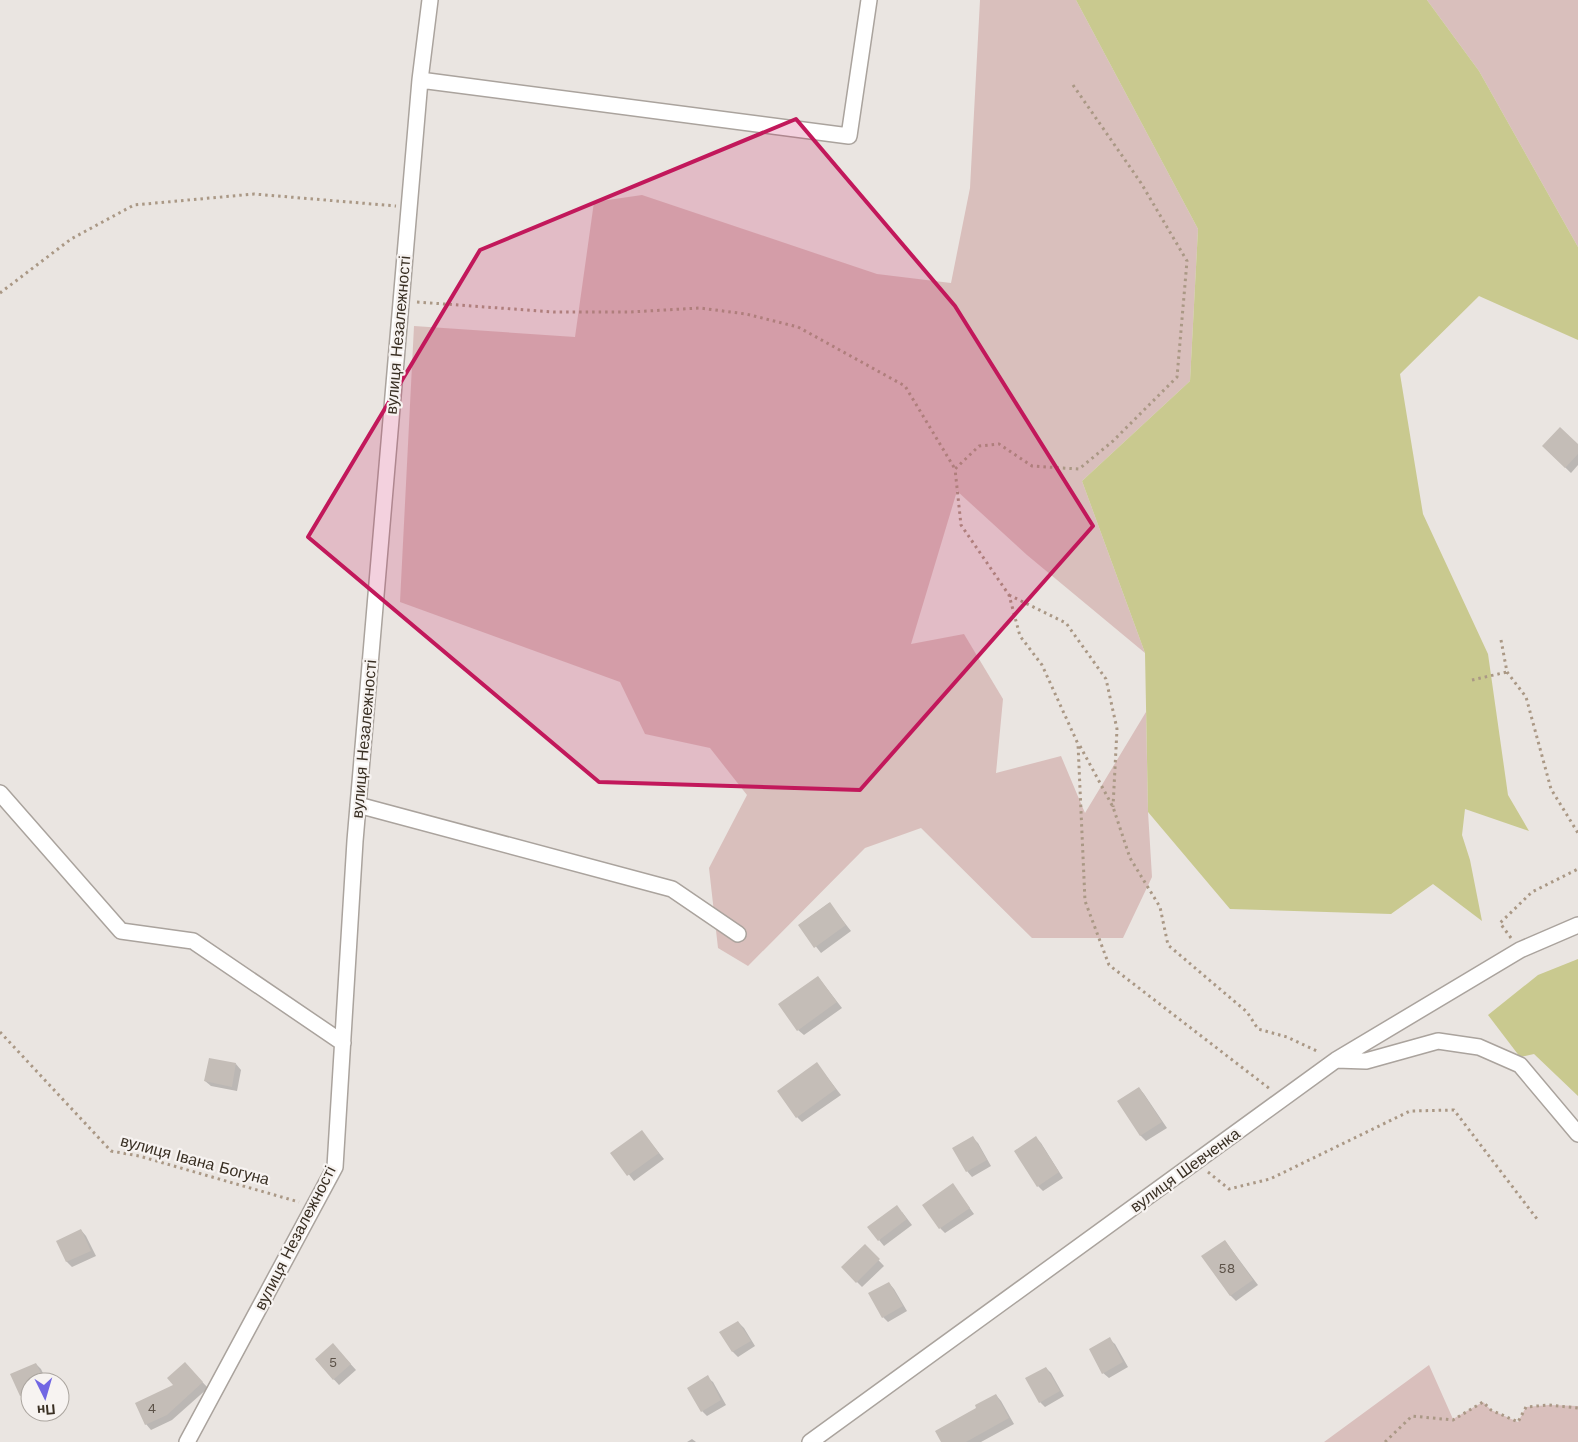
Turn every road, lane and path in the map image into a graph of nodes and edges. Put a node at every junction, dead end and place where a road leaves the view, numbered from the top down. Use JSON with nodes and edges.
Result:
{"nodes":[{"id":1,"x":430,"y":0,"type":"edge"},
{"id":2,"x":869,"y":0,"type":"edge"},
{"id":3,"x":420,"y":80,"type":"junction"},
{"id":4,"x":1073,"y":85,"type":"dead end"},
{"id":5,"x":409,"y":207,"type":"junction"},
{"id":6,"x":0,"y":293,"type":"edge"},
{"id":7,"x":401,"y":301,"type":"junction"},
{"id":8,"x":955,"y":469,"type":"junction"},
{"id":9,"x":1009,"y":595,"type":"junction"},
{"id":10,"x":1501,"y":640,"type":"dead end"},
{"id":11,"x":1507,"y":672,"type":"junction"},
{"id":12,"x":1472,"y":680,"type":"dead end"},
{"id":13,"x":1078,"y":744,"type":"junction"},
{"id":14,"x":0,"y":792,"type":"edge"},
{"id":15,"x":358,"y":805,"type":"junction"},
{"id":16,"x":1113,"y":807,"type":"junction"},
{"id":17,"x":1578,"y":833,"type":"edge"},
{"id":18,"x":1578,"y":870,"type":"edge"},
{"id":19,"x":1578,"y":925,"type":"edge"},
{"id":20,"x":738,"y":934,"type":"dead end"},
{"id":21,"x":1520,"y":950,"type":"junction"},
{"id":22,"x":0,"y":1032,"type":"edge"},
{"id":23,"x":342,"y":1043,"type":"junction"},
{"id":24,"x":1336,"y":1060,"type":"junction"},
{"id":25,"x":1282,"y":1099,"type":"junction"},
{"id":26,"x":1578,"y":1134,"type":"edge"},
{"id":27,"x":1196,"y":1162,"type":"junction"},
{"id":28,"x":314,"y":1206,"type":"junction"},
{"id":29,"x":1537,"y":1219,"type":"dead end"},
{"id":30,"x":1578,"y":1408,"type":"edge"},
{"id":31,"x":186,"y":1442,"type":"edge"},
{"id":32,"x":810,"y":1442,"type":"edge"},
{"id":33,"x":1385,"y":1442,"type":"edge"}],
"edges":[{"from":1,"to":3,"type":"street","name":"вулиця Незалежності"},
{"from":2,"to":3,"type":"street"},
{"from":3,"to":5,"type":"street","name":"вулиця Незалежності"},
{"from":4,"to":8,"type":"path"},
{"from":5,"to":6,"type":"path"},
{"from":5,"to":7,"type":"street","name":"вулиця Незалежності"},
{"from":7,"to":8,"type":"path"},
{"from":7,"to":15,"type":"street","name":"вулиця Незалежності"},
{"from":8,"to":9,"type":"path"},
{"from":9,"to":13,"type":"path"},
{"from":9,"to":16,"type":"path"},
{"from":10,"to":11,"type":"path"},
{"from":11,"to":12,"type":"path"},
{"from":11,"to":17,"type":"path"},
{"from":13,"to":16,"type":"path"},
{"from":13,"to":25,"type":"path"},
{"from":14,"to":23,"type":"street"},
{"from":15,"to":20,"type":"street"},
{"from":15,"to":23,"type":"street","name":"вулиця Незалежності"},
{"from":16,"to":24,"type":"path"},
{"from":18,"to":21,"type":"path"},
{"from":19,"to":21,"type":"street","name":"вулиця Шевченка"},
{"from":21,"to":24,"type":"street","name":"вулиця Шевченка"},
{"from":22,"to":28,"type":"path","name":"вулиця Івана Богуна"},
{"from":23,"to":28,"type":"street","name":"вулиця Незалежності"},
{"from":24,"to":25,"type":"street","name":"вулиця Шевченка"},
{"from":24,"to":26,"type":"street"},
{"from":25,"to":27,"type":"street","name":"вулиця Шевченка"},
{"from":27,"to":29,"type":"path"},
{"from":27,"to":32,"type":"street","name":"вулиця Шевченка"},
{"from":28,"to":31,"type":"street","name":"вулиця Незалежності"},
{"from":30,"to":33,"type":"path"}]}
